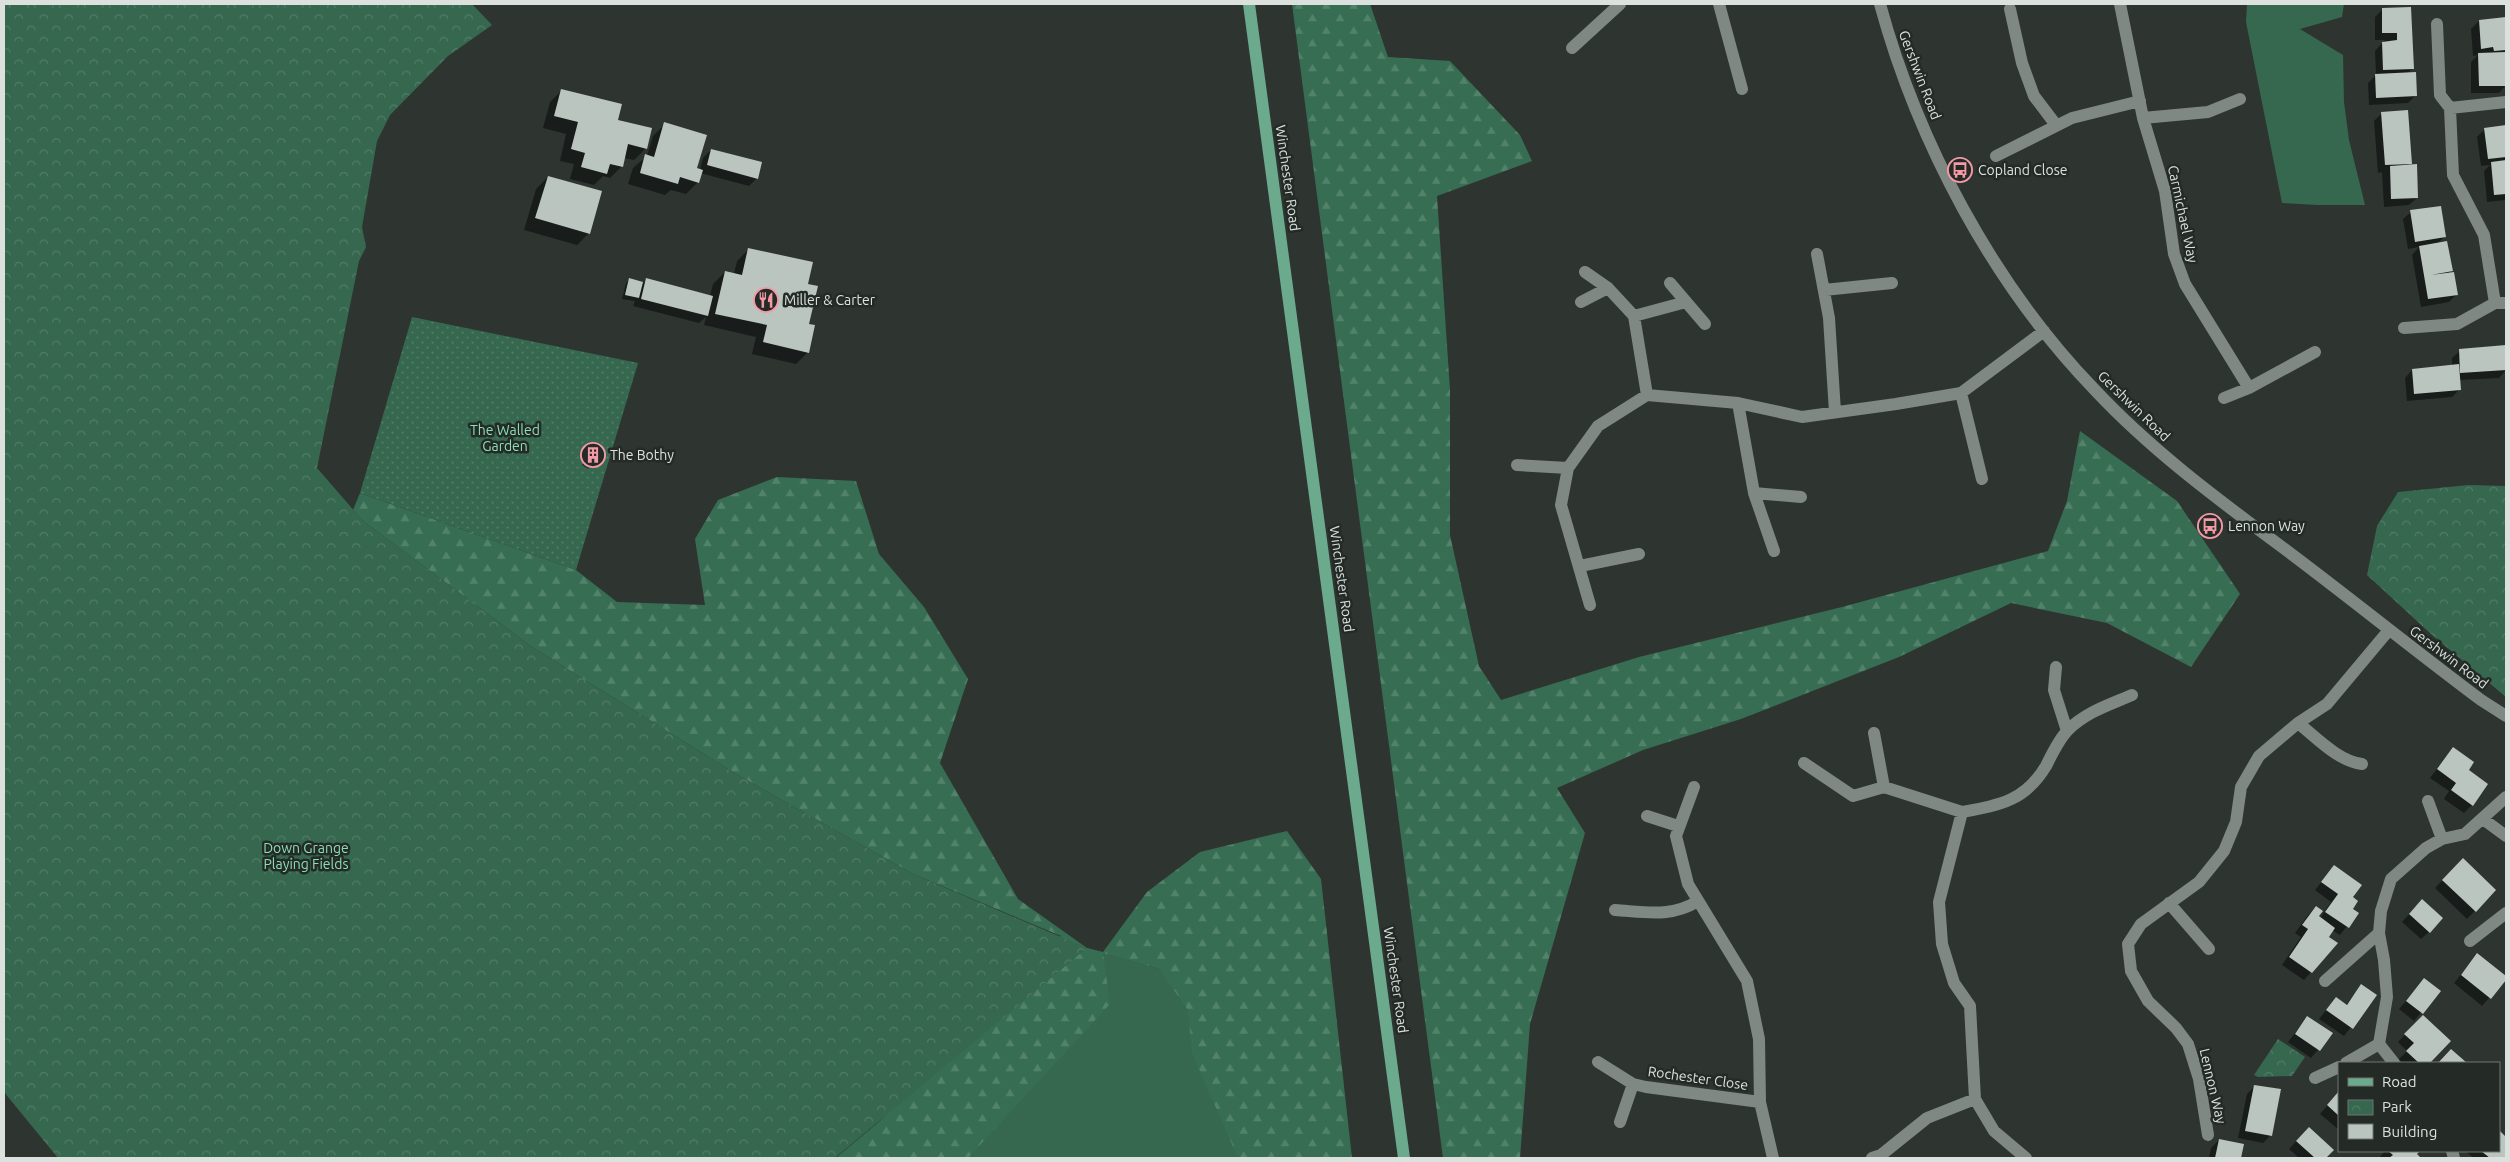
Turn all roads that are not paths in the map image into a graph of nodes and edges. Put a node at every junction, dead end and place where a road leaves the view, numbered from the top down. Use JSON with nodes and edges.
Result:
{"nodes":[{"id":1,"x":1249,"y":4,"type":"edge"},
{"id":2,"x":1620,"y":4,"type":"edge"},
{"id":3,"x":1719,"y":4,"type":"edge"},
{"id":4,"x":1880,"y":4,"type":"edge"},
{"id":5,"x":2120,"y":4,"type":"edge"},
{"id":6,"x":2010,"y":9,"type":"dead end"},
{"id":7,"x":2437,"y":24,"type":"dead end"},
{"id":8,"x":1572,"y":48,"type":"dead end"},
{"id":9,"x":1742,"y":89,"type":"dead end"},
{"id":10,"x":2240,"y":99,"type":"dead end"},
{"id":11,"x":2140,"y":102,"type":"junction"},
{"id":12,"x":2506,"y":102,"type":"edge"},
{"id":13,"x":2450,"y":108,"type":"junction"},
{"id":14,"x":2144,"y":118,"type":"junction"},
{"id":15,"x":2056,"y":125,"type":"junction"},
{"id":16,"x":1996,"y":156,"type":"dead end"},
{"id":17,"x":1817,"y":254,"type":"dead end"},
{"id":18,"x":1585,"y":272,"type":"dead end"},
{"id":19,"x":1670,"y":283,"type":"dead end"},
{"id":20,"x":1892,"y":283,"type":"dead end"},
{"id":21,"x":1608,"y":288,"type":"junction"},
{"id":22,"x":1824,"y":290,"type":"junction"},
{"id":23,"x":1581,"y":302,"type":"dead end"},
{"id":24,"x":1686,"y":302,"type":"junction"},
{"id":25,"x":2500,"y":303,"type":"edge"},
{"id":26,"x":1634,"y":316,"type":"junction"},
{"id":27,"x":1705,"y":324,"type":"dead end"},
{"id":28,"x":2404,"y":328,"type":"dead end"},
{"id":29,"x":2044,"y":331,"type":"junction"},
{"id":30,"x":2314,"y":352,"type":"dead end"},
{"id":31,"x":2249,"y":388,"type":"junction"},
{"id":32,"x":1961,"y":393,"type":"junction"},
{"id":33,"x":1646,"y":395,"type":"junction"},
{"id":34,"x":2224,"y":398,"type":"dead end"},
{"id":35,"x":1738,"y":403,"type":"junction"},
{"id":36,"x":1835,"y":412,"type":"junction"},
{"id":37,"x":1517,"y":465,"type":"dead end"},
{"id":38,"x":1568,"y":468,"type":"junction"},
{"id":39,"x":1982,"y":479,"type":"dead end"},
{"id":40,"x":1754,"y":493,"type":"junction"},
{"id":41,"x":1801,"y":497,"type":"dead end"},
{"id":42,"x":1774,"y":551,"type":"dead end"},
{"id":43,"x":1638,"y":554,"type":"dead end"},
{"id":44,"x":1580,"y":566,"type":"junction"},
{"id":45,"x":1590,"y":605,"type":"dead end"},
{"id":46,"x":2389,"y":630,"type":"junction"},
{"id":47,"x":2056,"y":666,"type":"dead end"},
{"id":48,"x":2132,"y":695,"type":"dead end"},
{"id":49,"x":2506,"y":716,"type":"edge"},
{"id":50,"x":2298,"y":723,"type":"junction"},
{"id":51,"x":2066,"y":731,"type":"junction"},
{"id":52,"x":1874,"y":732,"type":"dead end"},
{"id":53,"x":1804,"y":763,"type":"dead end"},
{"id":54,"x":2362,"y":764,"type":"dead end"},
{"id":55,"x":1694,"y":787,"type":"dead end"},
{"id":56,"x":1884,"y":787,"type":"junction"},
{"id":57,"x":2506,"y":798,"type":"edge"},
{"id":58,"x":2428,"y":801,"type":"dead end"},
{"id":59,"x":1962,"y":812,"type":"junction"},
{"id":60,"x":1647,"y":816,"type":"dead end"},
{"id":61,"x":2483,"y":819,"type":"junction"},
{"id":62,"x":1678,"y":826,"type":"junction"},
{"id":63,"x":2506,"y":836,"type":"edge"},
{"id":64,"x":2442,"y":839,"type":"junction"},
{"id":65,"x":1698,"y":901,"type":"junction"},
{"id":66,"x":2169,"y":903,"type":"junction"},
{"id":67,"x":1615,"y":910,"type":"dead end"},
{"id":68,"x":2506,"y":913,"type":"edge"},
{"id":69,"x":2379,"y":933,"type":"junction"},
{"id":70,"x":2470,"y":940,"type":"dead end"},
{"id":71,"x":2209,"y":949,"type":"dead end"},
{"id":72,"x":2325,"y":982,"type":"dead end"},
{"id":73,"x":2380,"y":1044,"type":"junction"},
{"id":74,"x":1598,"y":1062,"type":"dead end"},
{"id":75,"x":2348,"y":1062,"type":"edge"},
{"id":76,"x":2393,"y":1062,"type":"edge"},
{"id":77,"x":2338,"y":1067,"type":"edge"},
{"id":78,"x":2315,"y":1078,"type":"dead end"},
{"id":79,"x":1633,"y":1084,"type":"junction"},
{"id":80,"x":1975,"y":1098,"type":"junction"},
{"id":81,"x":1760,"y":1102,"type":"junction"},
{"id":82,"x":1620,"y":1122,"type":"dead end"},
{"id":83,"x":2208,"y":1134,"type":"dead end"},
{"id":84,"x":1404,"y":1158,"type":"edge"},
{"id":85,"x":1774,"y":1158,"type":"edge"},
{"id":86,"x":1872,"y":1158,"type":"edge"},
{"id":87,"x":2026,"y":1158,"type":"edge"}],
"edges":[{"from":1,"to":84,"type":"main road","name":"Winchester Road"},
{"from":2,"to":8,"type":"street"},
{"from":3,"to":9,"type":"street"},
{"from":4,"to":29,"type":"street","name":"Gershwin Road"},
{"from":5,"to":11,"type":"street","name":"Carmichael Way"},
{"from":6,"to":15,"type":"street"},
{"from":7,"to":13,"type":"street"},
{"from":10,"to":14,"type":"street"},
{"from":11,"to":14,"type":"street","name":"Carmichael Way"},
{"from":11,"to":15,"type":"street"},
{"from":12,"to":13,"type":"street"},
{"from":13,"to":25,"type":"street"},
{"from":14,"to":31,"type":"street","name":"Carmichael Way"},
{"from":15,"to":16,"type":"street"},
{"from":17,"to":22,"type":"street"},
{"from":18,"to":21,"type":"street"},
{"from":19,"to":24,"type":"street"},
{"from":20,"to":22,"type":"street"},
{"from":21,"to":23,"type":"street"},
{"from":21,"to":26,"type":"street"},
{"from":22,"to":36,"type":"street"},
{"from":24,"to":26,"type":"street"},
{"from":24,"to":27,"type":"street"},
{"from":25,"to":28,"type":"street"},
{"from":26,"to":33,"type":"street"},
{"from":29,"to":32,"type":"street"},
{"from":29,"to":46,"type":"street","name":"Gershwin Road"},
{"from":30,"to":31,"type":"street"},
{"from":31,"to":34,"type":"street"},
{"from":32,"to":36,"type":"street"},
{"from":32,"to":39,"type":"street"},
{"from":33,"to":35,"type":"street"},
{"from":33,"to":38,"type":"street"},
{"from":35,"to":36,"type":"street"},
{"from":35,"to":40,"type":"street"},
{"from":37,"to":38,"type":"street"},
{"from":38,"to":44,"type":"street"},
{"from":40,"to":41,"type":"street"},
{"from":40,"to":42,"type":"street"},
{"from":43,"to":44,"type":"street"},
{"from":44,"to":45,"type":"street"},
{"from":46,"to":49,"type":"street","name":"Gershwin Road"},
{"from":46,"to":50,"type":"street","name":"Lennon Way"},
{"from":47,"to":51,"type":"street"},
{"from":48,"to":51,"type":"street"},
{"from":50,"to":54,"type":"street"},
{"from":50,"to":66,"type":"street","name":"Lennon Way"},
{"from":51,"to":59,"type":"street"},
{"from":52,"to":56,"type":"street"},
{"from":53,"to":56,"type":"street"},
{"from":55,"to":62,"type":"street"},
{"from":56,"to":59,"type":"street"},
{"from":57,"to":61,"type":"street"},
{"from":58,"to":64,"type":"street"},
{"from":59,"to":80,"type":"street"},
{"from":60,"to":62,"type":"street"},
{"from":61,"to":63,"type":"street"},
{"from":61,"to":64,"type":"street"},
{"from":62,"to":65,"type":"street"},
{"from":64,"to":69,"type":"street"},
{"from":65,"to":67,"type":"street"},
{"from":65,"to":81,"type":"street"},
{"from":66,"to":71,"type":"street"},
{"from":66,"to":83,"type":"street","name":"Lennon Way"},
{"from":68,"to":70,"type":"street"},
{"from":69,"to":72,"type":"street"},
{"from":69,"to":73,"type":"street"},
{"from":73,"to":75,"type":"street"},
{"from":73,"to":76,"type":"street"},
{"from":74,"to":79,"type":"street","name":"Rochester Close"},
{"from":77,"to":78,"type":"street"},
{"from":79,"to":81,"type":"street","name":"Rochester Close"},
{"from":79,"to":82,"type":"street","name":"Rochester Close"},
{"from":80,"to":86,"type":"street"},
{"from":80,"to":87,"type":"street"},
{"from":81,"to":85,"type":"street"}]}
